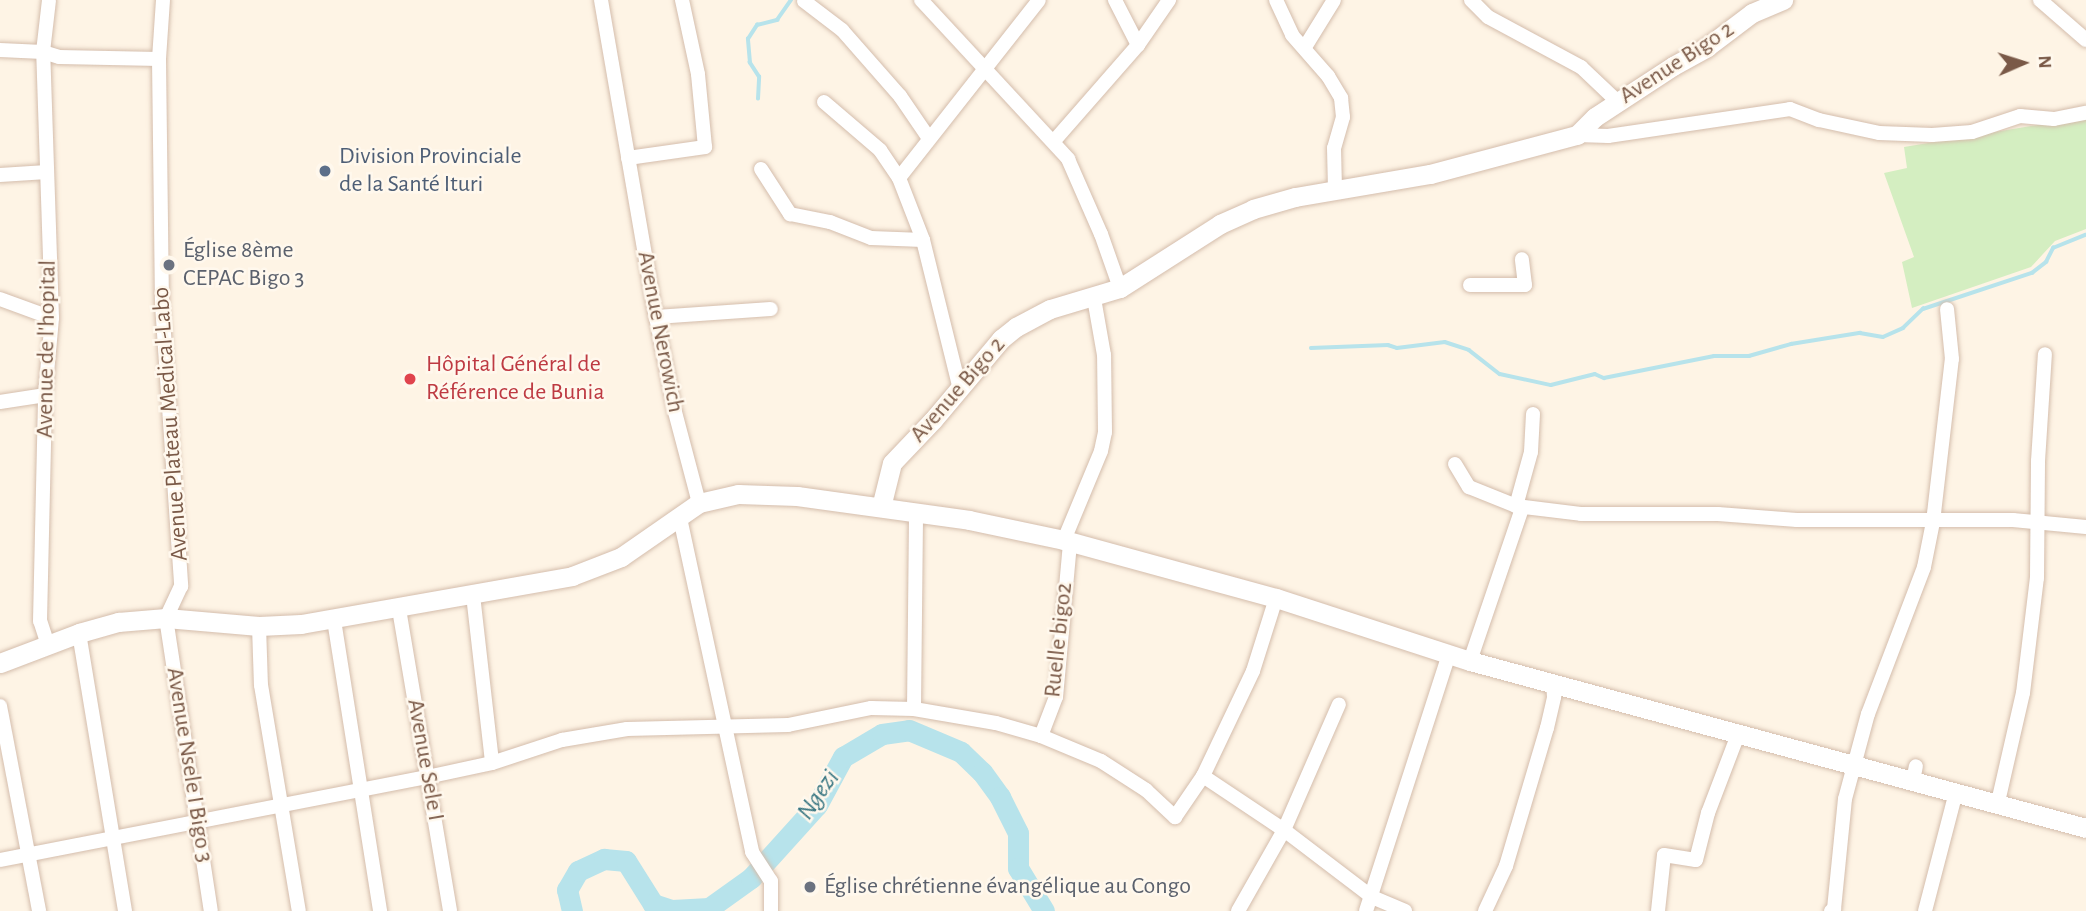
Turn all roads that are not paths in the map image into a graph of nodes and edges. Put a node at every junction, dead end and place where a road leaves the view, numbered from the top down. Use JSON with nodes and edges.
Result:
{"nodes":[{"id":1,"x":49,"y":0,"type":"edge"},
{"id":2,"x":163,"y":0,"type":"edge"},
{"id":3,"x":601,"y":0,"type":"edge"},
{"id":4,"x":682,"y":0,"type":"edge"},
{"id":5,"x":921,"y":0,"type":"edge"},
{"id":6,"x":1038,"y":0,"type":"edge"},
{"id":7,"x":1115,"y":0,"type":"edge"},
{"id":8,"x":1169,"y":0,"type":"edge"},
{"id":9,"x":1276,"y":0,"type":"edge"},
{"id":10,"x":1334,"y":0,"type":"edge"},
{"id":11,"x":1471,"y":0,"type":"edge"},
{"id":12,"x":1783,"y":0,"type":"edge"},
{"id":13,"x":2040,"y":0,"type":"edge"},
{"id":14,"x":804,"y":1,"type":"edge"},
{"id":15,"x":2086,"y":40,"type":"edge"},
{"id":16,"x":1138,"y":45,"type":"junction"},
{"id":17,"x":1305,"y":47,"type":"junction"},
{"id":18,"x":0,"y":51,"type":"edge"},
{"id":19,"x":43,"y":51,"type":"junction"},
{"id":20,"x":159,"y":58,"type":"junction"},
{"id":21,"x":985,"y":67,"type":"junction"},
{"id":22,"x":1618,"y":102,"type":"junction"},
{"id":23,"x":824,"y":103,"type":"dead end"},
{"id":24,"x":2086,"y":113,"type":"edge"},
{"id":25,"x":1577,"y":135,"type":"junction"},
{"id":26,"x":928,"y":137,"type":"junction"},
{"id":27,"x":1054,"y":141,"type":"junction"},
{"id":28,"x":628,"y":158,"type":"junction"},
{"id":29,"x":761,"y":169,"type":"dead end"},
{"id":30,"x":47,"y":172,"type":"junction"},
{"id":31,"x":0,"y":175,"type":"edge"},
{"id":32,"x":899,"y":178,"type":"junction"},
{"id":33,"x":1335,"y":189,"type":"junction"},
{"id":34,"x":923,"y":240,"type":"junction"},
{"id":35,"x":1522,"y":259,"type":"dead end"},
{"id":36,"x":1470,"y":285,"type":"dead end"},
{"id":37,"x":1120,"y":288,"type":"junction"},
{"id":38,"x":1094,"y":298,"type":"junction"},
{"id":39,"x":0,"y":299,"type":"edge"},
{"id":40,"x":771,"y":309,"type":"dead end"},
{"id":41,"x":1947,"y":309,"type":"dead end"},
{"id":42,"x":656,"y":317,"type":"junction"},
{"id":43,"x":51,"y":318,"type":"junction"},
{"id":44,"x":2045,"y":354,"type":"dead end"},
{"id":45,"x":960,"y":385,"type":"junction"},
{"id":46,"x":46,"y":394,"type":"junction"},
{"id":47,"x":0,"y":402,"type":"edge"},
{"id":48,"x":1533,"y":414,"type":"dead end"},
{"id":49,"x":1455,"y":464,"type":"dead end"},
{"id":50,"x":699,"y":503,"type":"junction"},
{"id":51,"x":881,"y":507,"type":"junction"},
{"id":52,"x":1519,"y":507,"type":"junction"},
{"id":53,"x":916,"y":512,"type":"junction"},
{"id":54,"x":680,"y":518,"type":"junction"},
{"id":55,"x":1933,"y":522,"type":"junction"},
{"id":56,"x":2039,"y":523,"type":"junction"},
{"id":57,"x":2086,"y":527,"type":"edge"},
{"id":58,"x":1067,"y":541,"type":"junction"},
{"id":59,"x":473,"y":595,"type":"junction"},
{"id":60,"x":1276,"y":598,"type":"junction"},
{"id":61,"x":399,"y":609,"type":"junction"},
{"id":62,"x":166,"y":618,"type":"junction"},
{"id":63,"x":334,"y":620,"type":"junction"},
{"id":64,"x":259,"y":626,"type":"junction"},
{"id":65,"x":79,"y":633,"type":"junction"},
{"id":66,"x":48,"y":645,"type":"junction"},
{"id":67,"x":1449,"y":654,"type":"junction"},
{"id":68,"x":1470,"y":661,"type":"junction"},
{"id":69,"x":0,"y":663,"type":"edge"},
{"id":70,"x":1553,"y":684,"type":"junction"},
{"id":71,"x":1339,"y":704,"type":"dead end"},
{"id":72,"x":0,"y":706,"type":"edge"},
{"id":73,"x":914,"y":709,"type":"junction"},
{"id":74,"x":723,"y":725,"type":"junction"},
{"id":75,"x":1739,"y":733,"type":"junction"},
{"id":76,"x":1041,"y":736,"type":"junction"},
{"id":77,"x":492,"y":763,"type":"junction"},
{"id":78,"x":1854,"y":766,"type":"junction"},
{"id":79,"x":1203,"y":776,"type":"junction"},
{"id":80,"x":428,"y":777,"type":"junction"},
{"id":81,"x":362,"y":791,"type":"junction"},
{"id":82,"x":1956,"y":792,"type":"junction"},
{"id":83,"x":1998,"y":802,"type":"junction"},
{"id":84,"x":281,"y":805,"type":"junction"},
{"id":85,"x":198,"y":822,"type":"junction"},
{"id":86,"x":2086,"y":828,"type":"edge"},
{"id":87,"x":1284,"y":830,"type":"junction"},
{"id":88,"x":114,"y":838,"type":"junction"},
{"id":89,"x":30,"y":854,"type":"junction"},
{"id":90,"x":0,"y":860,"type":"edge"},
{"id":91,"x":1373,"y":897,"type":"junction"},
{"id":92,"x":38,"y":911,"type":"edge"},
{"id":93,"x":125,"y":911,"type":"edge"},
{"id":94,"x":211,"y":911,"type":"edge"},
{"id":95,"x":299,"y":911,"type":"edge"},
{"id":96,"x":380,"y":911,"type":"edge"},
{"id":97,"x":450,"y":911,"type":"edge"},
{"id":98,"x":771,"y":911,"type":"edge"},
{"id":99,"x":1238,"y":911,"type":"edge"},
{"id":100,"x":1366,"y":911,"type":"edge"},
{"id":101,"x":1405,"y":911,"type":"edge"},
{"id":102,"x":1485,"y":911,"type":"edge"},
{"id":103,"x":1658,"y":911,"type":"edge"},
{"id":104,"x":1831,"y":911,"type":"edge"},
{"id":105,"x":1925,"y":911,"type":"edge"}],
"edges":[{"from":1,"to":19,"type":"street","name":"Avenue de l'hopital"},
{"from":2,"to":20,"type":"street","name":"Avenue Plateau Medical-Labo"},
{"from":3,"to":28,"type":"street","name":"Avenue Nerowich"},
{"from":4,"to":28,"type":"street"},
{"from":5,"to":21,"type":"street"},
{"from":6,"to":21,"type":"street"},
{"from":7,"to":16,"type":"street"},
{"from":8,"to":16,"type":"street"},
{"from":9,"to":17,"type":"street"},
{"from":10,"to":17,"type":"street"},
{"from":11,"to":22,"type":"street"},
{"from":12,"to":22,"type":"street","name":"Avenue Bigo 2"},
{"from":13,"to":15,"type":"street"},
{"from":14,"to":26,"type":"street"},
{"from":16,"to":27,"type":"street"},
{"from":17,"to":33,"type":"street"},
{"from":18,"to":19,"type":"street"},
{"from":19,"to":20,"type":"street"},
{"from":19,"to":30,"type":"street","name":"Avenue de l'hopital"},
{"from":20,"to":62,"type":"street","name":"Avenue Plateau Medical-Labo"},
{"from":21,"to":26,"type":"street"},
{"from":21,"to":27,"type":"street"},
{"from":22,"to":25,"type":"street","name":"Avenue Bigo 2"},
{"from":23,"to":32,"type":"street"},
{"from":24,"to":25,"type":"street"},
{"from":25,"to":33,"type":"street","name":"Avenue Bigo 2"},
{"from":26,"to":32,"type":"street"},
{"from":27,"to":37,"type":"street"},
{"from":28,"to":42,"type":"street","name":"Avenue Nerowich"},
{"from":29,"to":34,"type":"street"},
{"from":30,"to":31,"type":"street"},
{"from":30,"to":43,"type":"street","name":"Avenue de l'hopital"},
{"from":32,"to":34,"type":"street"},
{"from":33,"to":37,"type":"street","name":"Avenue Bigo 2"},
{"from":34,"to":45,"type":"street"},
{"from":35,"to":36,"type":"street"},
{"from":37,"to":38,"type":"street","name":"Avenue Bigo 2"},
{"from":38,"to":45,"type":"street","name":"Avenue Bigo 2"},
{"from":38,"to":58,"type":"street","name":"Ruelle bigo2"},
{"from":39,"to":43,"type":"street"},
{"from":40,"to":42,"type":"street"},
{"from":41,"to":55,"type":"street"},
{"from":42,"to":50,"type":"street","name":"Avenue Nerowich"},
{"from":43,"to":46,"type":"street","name":"Avenue de l'hopital"},
{"from":44,"to":56,"type":"street"},
{"from":45,"to":51,"type":"street","name":"Avenue Bigo 2"},
{"from":46,"to":47,"type":"street"},
{"from":46,"to":66,"type":"street","name":"Avenue de l'hopital"},
{"from":48,"to":52,"type":"street"},
{"from":49,"to":52,"type":"street"},
{"from":50,"to":51,"type":"street"},
{"from":50,"to":54,"type":"street"},
{"from":51,"to":53,"type":"street"},
{"from":52,"to":55,"type":"street"},
{"from":52,"to":68,"type":"street"},
{"from":53,"to":58,"type":"street"},
{"from":53,"to":73,"type":"street"},
{"from":54,"to":59,"type":"street"},
{"from":54,"to":74,"type":"street"},
{"from":55,"to":56,"type":"street"},
{"from":55,"to":78,"type":"street"},
{"from":56,"to":57,"type":"street"},
{"from":56,"to":83,"type":"street"},
{"from":58,"to":60,"type":"street"},
{"from":58,"to":76,"type":"street","name":"Ruelle bigo2"},
{"from":59,"to":61,"type":"street"},
{"from":59,"to":77,"type":"street"},
{"from":60,"to":67,"type":"street"},
{"from":60,"to":79,"type":"street"},
{"from":61,"to":63,"type":"street"},
{"from":61,"to":80,"type":"street","name":"Avenue Sele I"},
{"from":62,"to":64,"type":"street"},
{"from":62,"to":65,"type":"street"},
{"from":62,"to":85,"type":"street","name":"Avenue Nsele I Bigo 3"},
{"from":63,"to":64,"type":"street"},
{"from":63,"to":81,"type":"street"},
{"from":64,"to":84,"type":"street"},
{"from":65,"to":66,"type":"street"},
{"from":65,"to":88,"type":"street"},
{"from":66,"to":69,"type":"street"},
{"from":67,"to":68,"type":"street"},
{"from":67,"to":91,"type":"street"},
{"from":68,"to":70,"type":"street"},
{"from":70,"to":75,"type":"street"},
{"from":70,"to":102,"type":"street"},
{"from":71,"to":87,"type":"street"},
{"from":72,"to":89,"type":"street"},
{"from":73,"to":74,"type":"street"},
{"from":73,"to":76,"type":"street"},
{"from":74,"to":77,"type":"street"},
{"from":74,"to":98,"type":"street"},
{"from":75,"to":78,"type":"street"},
{"from":75,"to":103,"type":"street"},
{"from":76,"to":79,"type":"street"},
{"from":77,"to":80,"type":"street"},
{"from":78,"to":82,"type":"street"},
{"from":78,"to":104,"type":"street"},
{"from":79,"to":87,"type":"street"},
{"from":80,"to":81,"type":"street"},
{"from":80,"to":97,"type":"street","name":"Avenue Sele I"},
{"from":81,"to":84,"type":"street"},
{"from":81,"to":96,"type":"street"},
{"from":82,"to":83,"type":"street"},
{"from":82,"to":105,"type":"street"},
{"from":83,"to":86,"type":"street"},
{"from":84,"to":85,"type":"street"},
{"from":84,"to":95,"type":"street"},
{"from":85,"to":88,"type":"street"},
{"from":85,"to":94,"type":"street","name":"Avenue Nsele I Bigo 3"},
{"from":87,"to":91,"type":"street"},
{"from":87,"to":99,"type":"street"},
{"from":88,"to":89,"type":"street"},
{"from":88,"to":93,"type":"street"},
{"from":89,"to":90,"type":"street"},
{"from":89,"to":92,"type":"street"},
{"from":91,"to":100,"type":"street"},
{"from":91,"to":101,"type":"street"}]}
